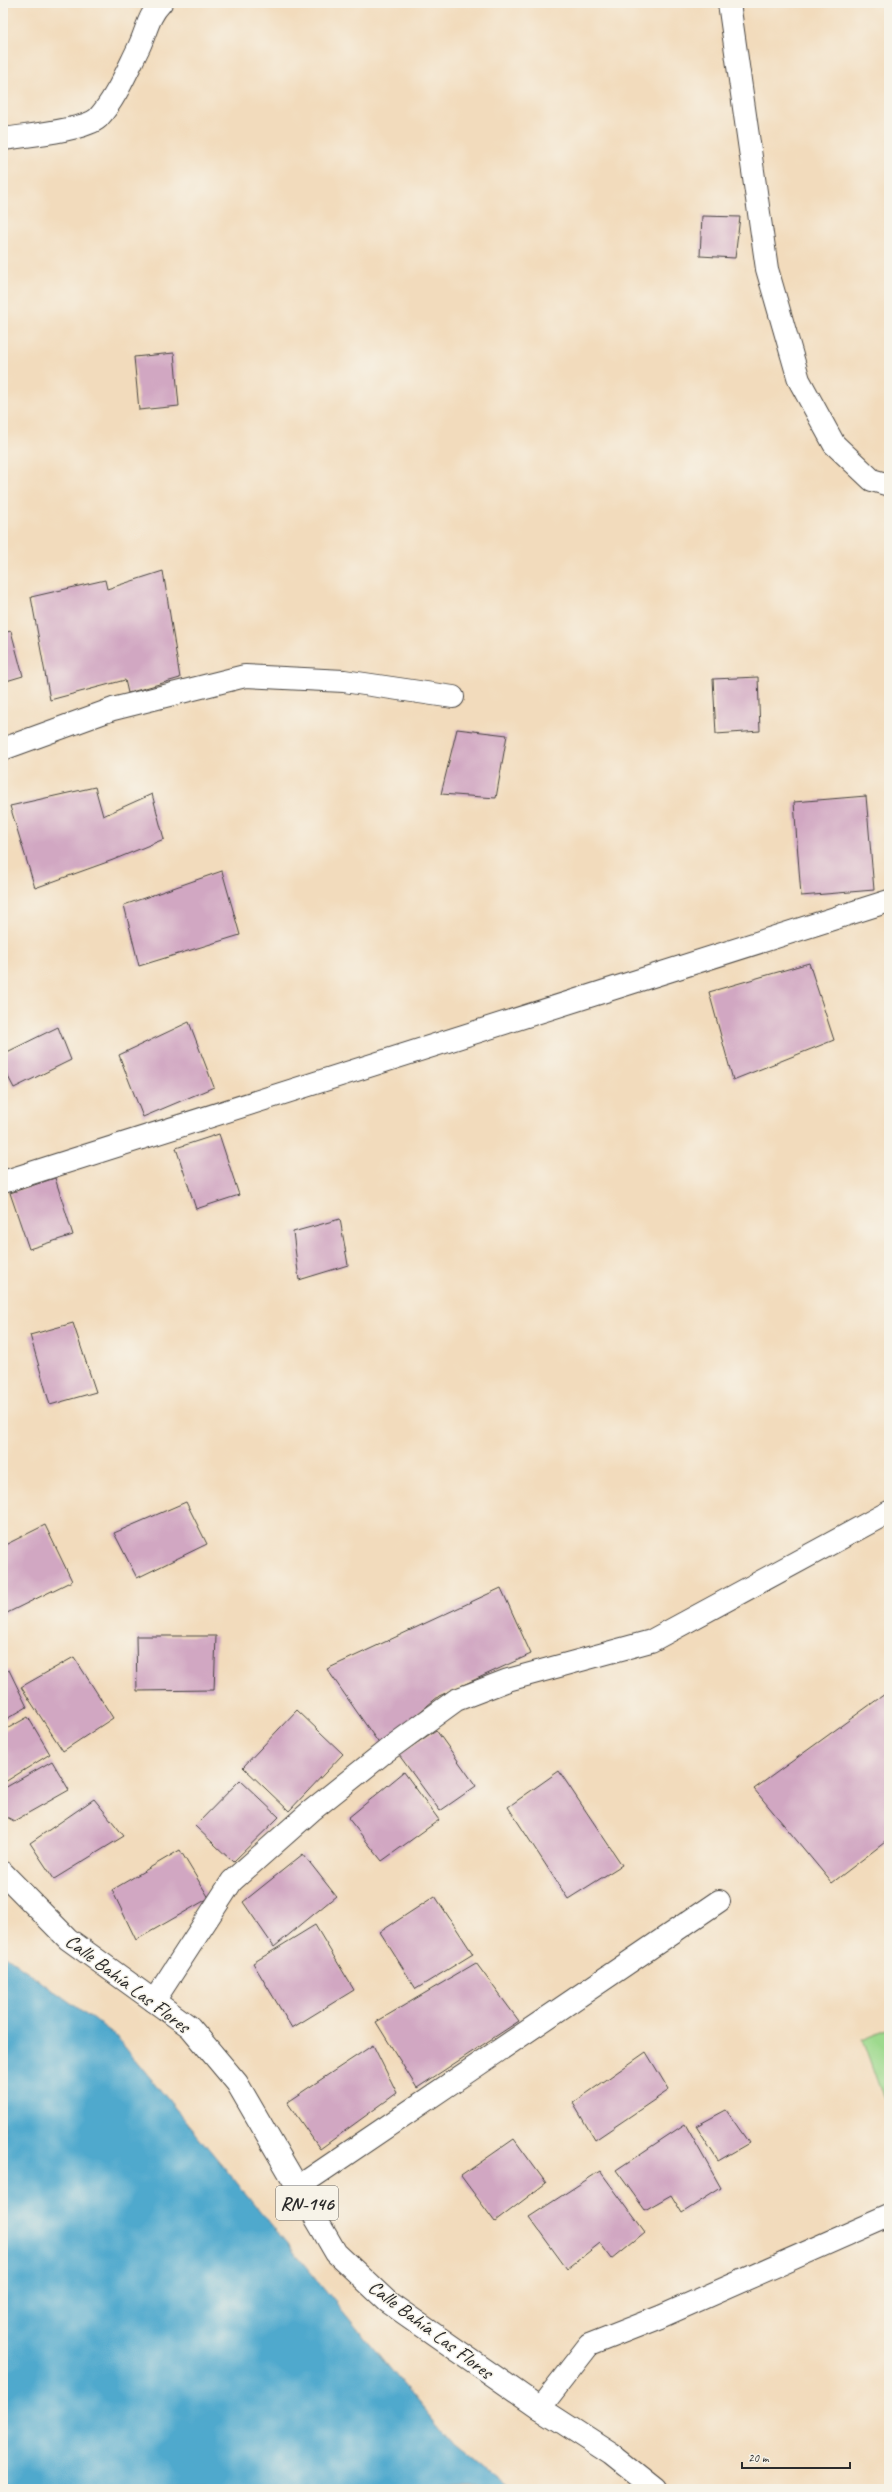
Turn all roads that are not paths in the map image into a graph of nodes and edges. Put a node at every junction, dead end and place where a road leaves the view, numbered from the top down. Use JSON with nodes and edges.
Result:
{"nodes":[{"id":1,"x":161,"y":3,"type":"edge"},
{"id":2,"x":729,"y":3,"type":"edge"},
{"id":3,"x":3,"y":139,"type":"edge"},
{"id":4,"x":889,"y":485,"type":"edge"},
{"id":5,"x":453,"y":697,"type":"dead end"},
{"id":6,"x":3,"y":749,"type":"edge"},
{"id":7,"x":889,"y":901,"type":"edge"},
{"id":8,"x":3,"y":1182,"type":"edge"},
{"id":9,"x":889,"y":1512,"type":"edge"},
{"id":10,"x":3,"y":1873,"type":"edge"},
{"id":11,"x":719,"y":1901,"type":"dead end"},
{"id":12,"x":154,"y":2002,"type":"junction"},
{"id":13,"x":298,"y":2187,"type":"junction"},
{"id":14,"x":889,"y":2216,"type":"edge"},
{"id":15,"x":540,"y":2408,"type":"junction"},
{"id":16,"x":655,"y":2489,"type":"edge"}],
"edges":[{"from":1,"to":3,"type":"street"},
{"from":2,"to":4,"type":"street"},
{"from":5,"to":6,"type":"street"},
{"from":7,"to":8,"type":"street"},
{"from":9,"to":12,"type":"street"},
{"from":10,"to":12,"type":"street","name":"Calle Bahía Las Flores","number":"RN-146"},
{"from":11,"to":13,"type":"street"},
{"from":12,"to":13,"type":"street","name":"Calle Bahía Las Flores","number":"RN-146"},
{"from":13,"to":15,"type":"street","name":"Calle Bahía Las Flores","number":"RN-146"},
{"from":14,"to":15,"type":"street"},
{"from":15,"to":16,"type":"street","name":"Calle Bahía Las Flores","number":"RN-146"}]}
